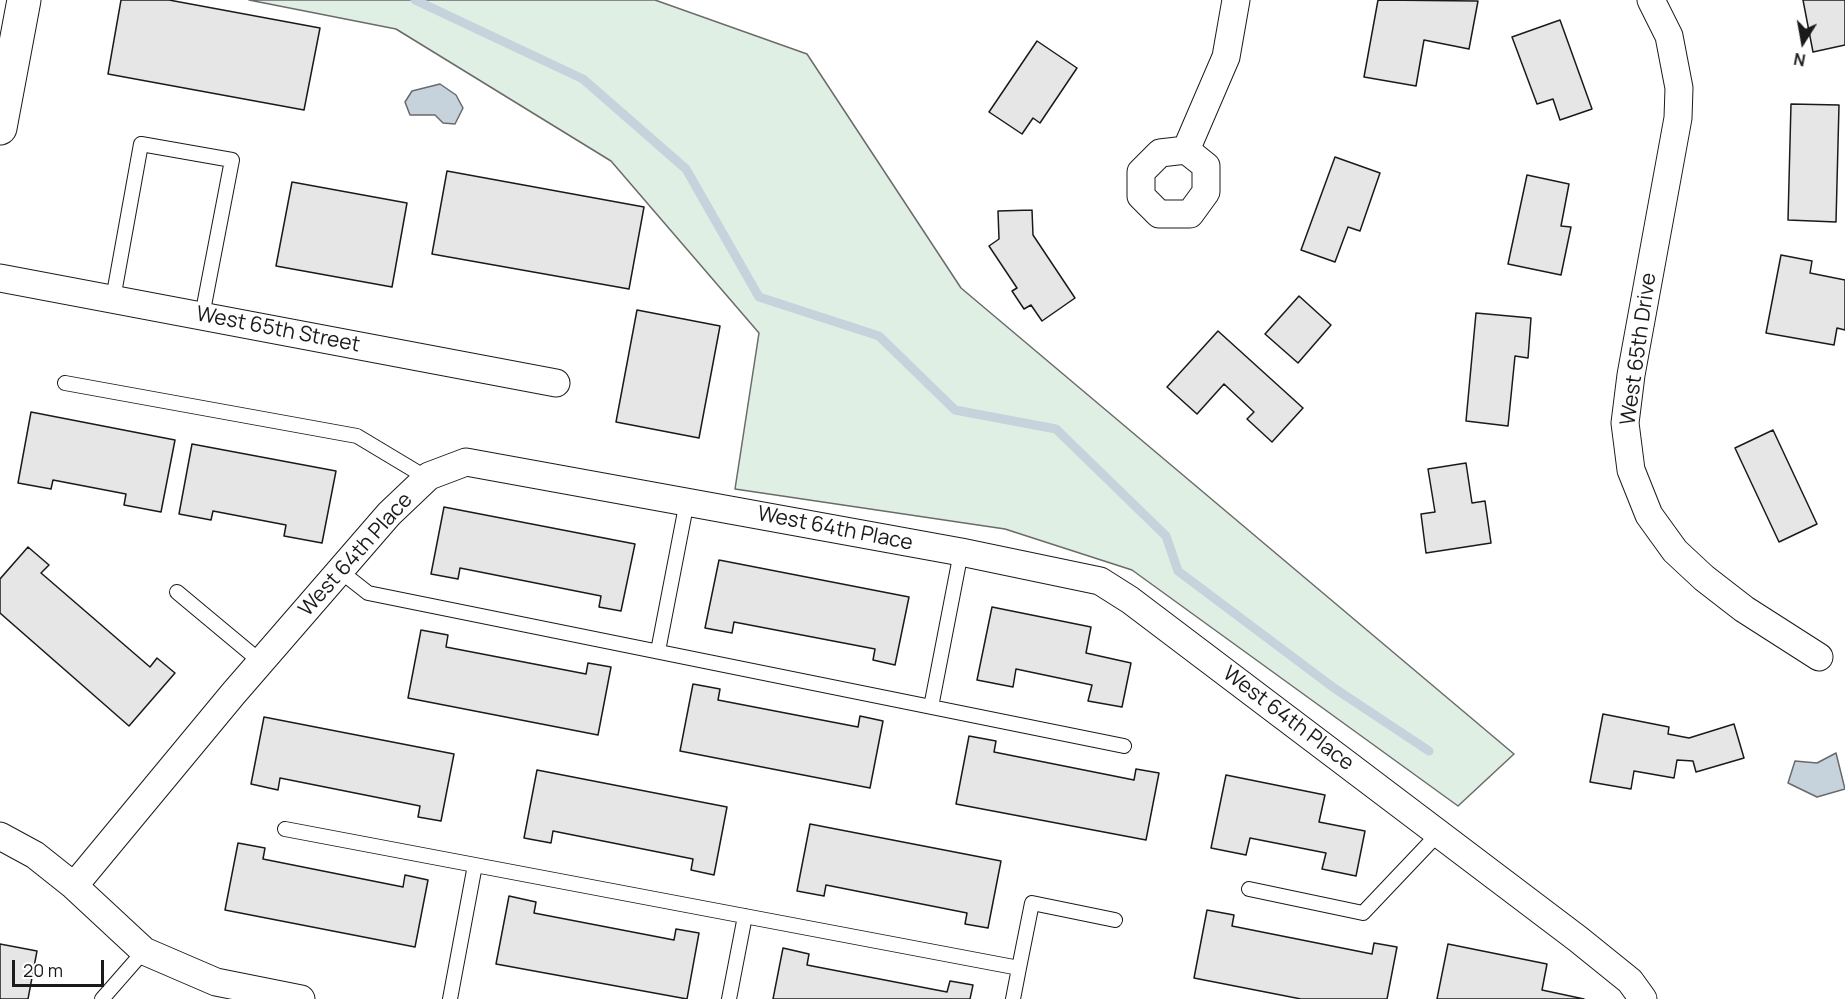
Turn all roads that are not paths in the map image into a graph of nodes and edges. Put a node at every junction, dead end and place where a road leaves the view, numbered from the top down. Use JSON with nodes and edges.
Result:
{"nodes":[{"id":1,"x":24,"y":0,"type":"edge"},
{"id":2,"x":1236,"y":0,"type":"edge"},
{"id":3,"x":1651,"y":0,"type":"edge"},
{"id":4,"x":2,"y":107,"type":"edge"},
{"id":5,"x":1186,"y":150,"type":"dead end"},
{"id":6,"x":0,"y":278,"type":"edge"},
{"id":7,"x":112,"y":299,"type":"junction"},
{"id":8,"x":202,"y":316,"type":"junction"},
{"id":9,"x":65,"y":383,"type":"dead end"},
{"id":10,"x":556,"y":383,"type":"dead end"},
{"id":11,"x":427,"y":478,"type":"junction"},
{"id":12,"x":687,"y":501,"type":"junction"},
{"id":13,"x":961,"y":552,"type":"junction"},
{"id":14,"x":340,"y":571,"type":"junction"},
{"id":15,"x":177,"y":591,"type":"dead end"},
{"id":16,"x":658,"y":651,"type":"junction"},
{"id":17,"x":1819,"y":657,"type":"dead end"},
{"id":18,"x":261,"y":662,"type":"junction"},
{"id":19,"x":931,"y":706,"type":"junction"},
{"id":20,"x":1124,"y":746,"type":"dead end"},
{"id":21,"x":285,"y":829,"type":"dead end"},
{"id":22,"x":1438,"y":834,"type":"junction"},
{"id":23,"x":0,"y":836,"type":"edge"},
{"id":24,"x":475,"y":865,"type":"junction"},
{"id":25,"x":74,"y":886,"type":"junction"},
{"id":26,"x":1249,"y":889,"type":"dead end"},
{"id":27,"x":745,"y":916,"type":"junction"},
{"id":28,"x":1114,"y":920,"type":"dead end"},
{"id":29,"x":144,"y":951,"type":"junction"},
{"id":30,"x":1019,"y":968,"type":"junction"},
{"id":31,"x":261,"y":995,"type":"edge"},
{"id":32,"x":102,"y":999,"type":"edge"},
{"id":33,"x":301,"y":999,"type":"edge"},
{"id":34,"x":450,"y":999,"type":"edge"},
{"id":35,"x":729,"y":999,"type":"edge"},
{"id":36,"x":1012,"y":999,"type":"edge"},
{"id":37,"x":1642,"y":999,"type":"edge"}],
"edges":[{"from":1,"to":4,"type":"main road"},
{"from":2,"to":5,"type":"street"},
{"from":3,"to":17,"type":"street","name":"West 65th Drive"},
{"from":6,"to":7,"type":"street","name":"West 65th Street"},
{"from":7,"to":8,"type":"street","name":"West 65th Street"},
{"from":7,"to":8,"type":"lane"},
{"from":8,"to":10,"type":"street","name":"West 65th Street"},
{"from":9,"to":11,"type":"lane"},
{"from":11,"to":12,"type":"street","name":"West 64th Place"},
{"from":11,"to":14,"type":"street","name":"West 64th Place"},
{"from":12,"to":13,"type":"street","name":"West 64th Place"},
{"from":12,"to":16,"type":"lane"},
{"from":13,"to":19,"type":"lane"},
{"from":13,"to":22,"type":"street","name":"West 64th Place"},
{"from":14,"to":16,"type":"lane"},
{"from":14,"to":18,"type":"street","name":"West 64th Place"},
{"from":15,"to":18,"type":"lane"},
{"from":16,"to":19,"type":"lane"},
{"from":18,"to":25,"type":"street","name":"West 64th Place"},
{"from":19,"to":20,"type":"lane"},
{"from":21,"to":24,"type":"lane"},
{"from":22,"to":26,"type":"lane"},
{"from":22,"to":37,"type":"street","name":"West 64th Place"},
{"from":23,"to":25,"type":"street"},
{"from":24,"to":27,"type":"lane"},
{"from":24,"to":34,"type":"lane"},
{"from":25,"to":29,"type":"street"},
{"from":27,"to":30,"type":"lane"},
{"from":27,"to":35,"type":"lane"},
{"from":28,"to":30,"type":"lane"},
{"from":29,"to":31,"type":"street"},
{"from":29,"to":32,"type":"lane"},
{"from":30,"to":36,"type":"lane"},
{"from":31,"to":33,"type":"street"}]}
